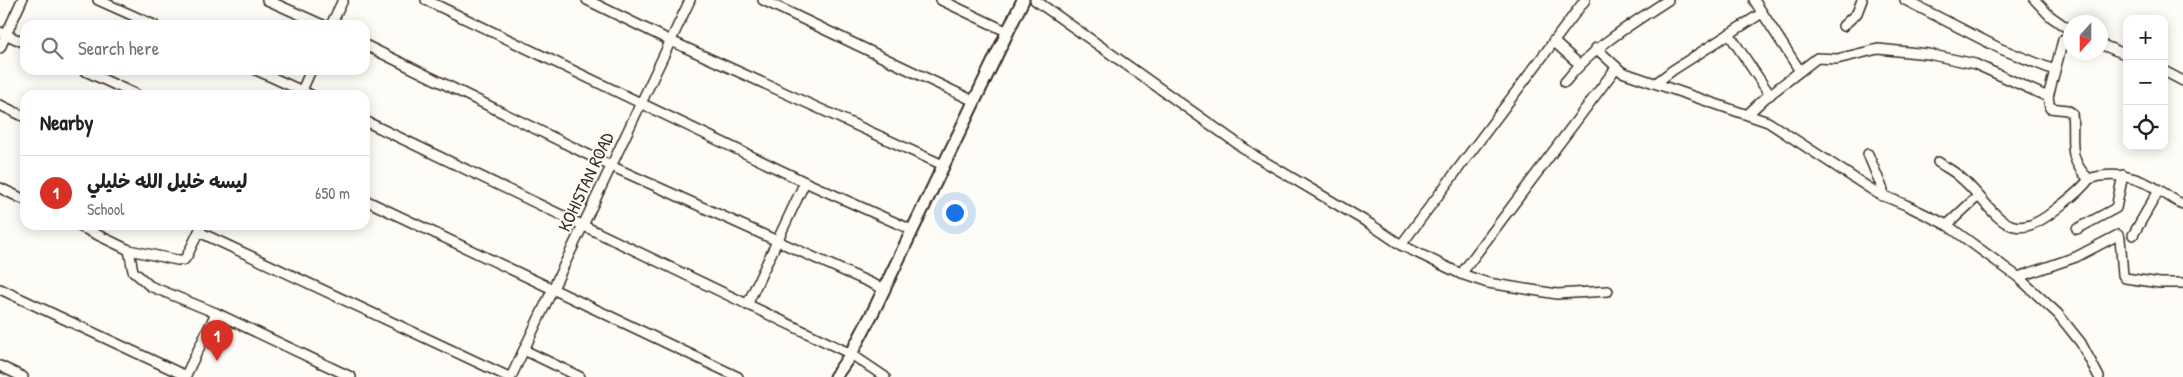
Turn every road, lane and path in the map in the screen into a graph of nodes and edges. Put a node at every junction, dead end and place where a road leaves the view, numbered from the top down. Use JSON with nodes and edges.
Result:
{"nodes":[{"id":1,"x":22,"y":0,"type":"edge"},
{"id":2,"x":98,"y":0,"type":"edge"},
{"id":3,"x":267,"y":0,"type":"edge"},
{"id":4,"x":343,"y":0,"type":"edge"},
{"id":5,"x":426,"y":0,"type":"edge"},
{"id":6,"x":587,"y":0,"type":"edge"},
{"id":7,"x":690,"y":0,"type":"edge"},
{"id":8,"x":763,"y":0,"type":"edge"},
{"id":9,"x":941,"y":0,"type":"edge"},
{"id":10,"x":1023,"y":0,"type":"edge"},
{"id":11,"x":1035,"y":0,"type":"edge"},
{"id":12,"x":1585,"y":0,"type":"edge"},
{"id":13,"x":1668,"y":0,"type":"edge"},
{"id":14,"x":1754,"y":0,"type":"edge"},
{"id":15,"x":1862,"y":0,"type":"edge"},
{"id":16,"x":1905,"y":0,"type":"edge"},
{"id":17,"x":2035,"y":0,"type":"edge"},
{"id":18,"x":1762,"y":12,"type":"junction"},
{"id":19,"x":143,"y":20,"type":"edge"},
{"id":20,"x":312,"y":20,"type":"edge"},
{"id":21,"x":333,"y":20,"type":"edge"},
{"id":22,"x":2063,"y":25,"type":"edge"},
{"id":23,"x":1843,"y":26,"type":"dead end"},
{"id":24,"x":1008,"y":32,"type":"junction"},
{"id":25,"x":3,"y":33,"type":"edge"},
{"id":26,"x":1728,"y":34,"type":"junction"},
{"id":27,"x":2063,"y":40,"type":"edge"},
{"id":28,"x":20,"y":41,"type":"edge"},
{"id":29,"x":671,"y":41,"type":"junction"},
{"id":30,"x":1553,"y":41,"type":"junction"},
{"id":31,"x":370,"y":47,"type":"edge"},
{"id":32,"x":2108,"y":47,"type":"edge"},
{"id":33,"x":0,"y":48,"type":"edge"},
{"id":34,"x":1596,"y":48,"type":"junction"},
{"id":35,"x":2123,"y":53,"type":"edge"},
{"id":36,"x":1579,"y":64,"type":"junction"},
{"id":37,"x":1616,"y":68,"type":"junction"},
{"id":38,"x":2054,"y":70,"type":"junction"},
{"id":39,"x":1800,"y":71,"type":"junction"},
{"id":40,"x":2168,"y":73,"type":"edge"},
{"id":41,"x":94,"y":75,"type":"edge"},
{"id":42,"x":266,"y":75,"type":"edge"},
{"id":43,"x":310,"y":75,"type":"edge"},
{"id":44,"x":2183,"y":81,"type":"edge"},
{"id":45,"x":1565,"y":82,"type":"dead end"},
{"id":46,"x":1656,"y":83,"type":"junction"},
{"id":47,"x":126,"y":90,"type":"edge"},
{"id":48,"x":296,"y":90,"type":"edge"},
{"id":49,"x":305,"y":90,"type":"edge"},
{"id":50,"x":1770,"y":94,"type":"junction"},
{"id":51,"x":2048,"y":97,"type":"junction"},
{"id":52,"x":974,"y":101,"type":"junction"},
{"id":53,"x":642,"y":102,"type":"junction"},
{"id":54,"x":0,"y":105,"type":"edge"},
{"id":55,"x":1748,"y":114,"type":"junction"},
{"id":56,"x":20,"y":115,"type":"edge"},
{"id":57,"x":370,"y":123,"type":"edge"},
{"id":58,"x":1868,"y":154,"type":"dead end"},
{"id":59,"x":1938,"y":162,"type":"dead end"},
{"id":60,"x":943,"y":165,"type":"junction"},
{"id":61,"x":611,"y":166,"type":"junction"},
{"id":62,"x":2123,"y":175,"type":"junction"},
{"id":63,"x":2088,"y":179,"type":"junction"},
{"id":64,"x":805,"y":182,"type":"junction"},
{"id":65,"x":0,"y":188,"type":"edge"},
{"id":66,"x":2159,"y":190,"type":"junction"},
{"id":67,"x":1882,"y":196,"type":"junction"},
{"id":68,"x":1978,"y":196,"type":"junction"},
{"id":69,"x":20,"y":198,"type":"edge"},
{"id":70,"x":370,"y":202,"type":"edge"},
{"id":71,"x":2183,"y":204,"type":"edge"},
{"id":72,"x":1947,"y":225,"type":"junction"},
{"id":73,"x":582,"y":227,"type":"junction"},
{"id":74,"x":2077,"y":229,"type":"dead end"},
{"id":75,"x":87,"y":230,"type":"edge"},
{"id":76,"x":199,"y":230,"type":"edge"},
{"id":77,"x":204,"y":230,"type":"edge"},
{"id":78,"x":912,"y":230,"type":"junction"},
{"id":79,"x":2133,"y":235,"type":"dead end"},
{"id":80,"x":776,"y":241,"type":"junction"},
{"id":81,"x":1401,"y":245,"type":"junction"},
{"id":82,"x":129,"y":250,"type":"junction"},
{"id":83,"x":1461,"y":274,"type":"junction"},
{"id":84,"x":2018,"y":278,"type":"junction"},
{"id":85,"x":2183,"y":283,"type":"edge"},
{"id":86,"x":0,"y":289,"type":"edge"},
{"id":87,"x":553,"y":289,"type":"junction"},
{"id":88,"x":884,"y":289,"type":"junction"},
{"id":89,"x":1608,"y":291,"type":"dead end"},
{"id":90,"x":747,"y":305,"type":"junction"},
{"id":91,"x":216,"y":313,"type":"junction"},
{"id":92,"x":524,"y":350,"type":"junction"},
{"id":93,"x":851,"y":354,"type":"junction"},
{"id":94,"x":0,"y":366,"type":"edge"},
{"id":95,"x":185,"y":376,"type":"edge"},
{"id":96,"x":23,"y":377,"type":"edge"},
{"id":97,"x":351,"y":377,"type":"edge"},
{"id":98,"x":510,"y":377,"type":"edge"},
{"id":99,"x":580,"y":377,"type":"edge"},
{"id":100,"x":738,"y":377,"type":"edge"},
{"id":101,"x":835,"y":377,"type":"edge"},
{"id":102,"x":885,"y":377,"type":"edge"},
{"id":103,"x":2099,"y":377,"type":"edge"}],
"edges":[{"from":1,"to":25,"type":"street"},
{"from":2,"to":19,"type":"street"},
{"from":3,"to":20,"type":"street"},
{"from":4,"to":21,"type":"street"},
{"from":5,"to":53,"type":"street"},
{"from":6,"to":29,"type":"street"},
{"from":7,"to":29,"type":"street","name":"KOHISTAN ROAD"},
{"from":8,"to":52,"type":"street"},
{"from":9,"to":24,"type":"street"},
{"from":10,"to":24,"type":"main road"},
{"from":11,"to":81,"type":"street"},
{"from":12,"to":30,"type":"street"},
{"from":13,"to":34,"type":"street"},
{"from":14,"to":18,"type":"street"},
{"from":15,"to":23,"type":"street"},
{"from":16,"to":38,"type":"street"},
{"from":17,"to":22,"type":"street"},
{"from":18,"to":26,"type":"street"},
{"from":18,"to":39,"type":"street"},
{"from":24,"to":52,"type":"main road"},
{"from":25,"to":28,"type":"street"},
{"from":25,"to":33,"type":"street"},
{"from":26,"to":46,"type":"street"},
{"from":26,"to":50,"type":"street"},
{"from":27,"to":38,"type":"street"},
{"from":29,"to":53,"type":"street","name":"KOHISTAN ROAD"},
{"from":29,"to":60,"type":"street"},
{"from":30,"to":36,"type":"street"},
{"from":30,"to":81,"type":"street"},
{"from":31,"to":61,"type":"street"},
{"from":32,"to":35,"type":"street"},
{"from":34,"to":36,"type":"street"},
{"from":34,"to":37,"type":"street"},
{"from":36,"to":45,"type":"street"},
{"from":37,"to":46,"type":"street"},
{"from":37,"to":83,"type":"street"},
{"from":38,"to":51,"type":"street"},
{"from":39,"to":50,"type":"street"},
{"from":39,"to":51,"type":"street"},
{"from":40,"to":44,"type":"street"},
{"from":41,"to":47,"type":"street"},
{"from":42,"to":48,"type":"street"},
{"from":43,"to":49,"type":"street"},
{"from":46,"to":55,"type":"street"},
{"from":50,"to":55,"type":"street"},
{"from":51,"to":63,"type":"street"},
{"from":52,"to":60,"type":"main road"},
{"from":53,"to":61,"type":"street","name":"KOHISTAN ROAD"},
{"from":53,"to":64,"type":"street"},
{"from":54,"to":56,"type":"street"},
{"from":55,"to":67,"type":"street"},
{"from":57,"to":73,"type":"street"},
{"from":58,"to":67,"type":"street"},
{"from":59,"to":68,"type":"street"},
{"from":60,"to":78,"type":"main road"},
{"from":61,"to":73,"type":"street","name":"KOHISTAN ROAD"},
{"from":61,"to":80,"type":"street"},
{"from":62,"to":63,"type":"street"},
{"from":62,"to":66,"type":"street"},
{"from":62,"to":74,"type":"street"},
{"from":63,"to":68,"type":"street"},
{"from":64,"to":78,"type":"street"},
{"from":64,"to":80,"type":"street"},
{"from":65,"to":69,"type":"street"},
{"from":66,"to":71,"type":"street"},
{"from":66,"to":79,"type":"street"},
{"from":67,"to":72,"type":"street"},
{"from":68,"to":72,"type":"street"},
{"from":70,"to":87,"type":"street"},
{"from":72,"to":84,"type":"street"},
{"from":73,"to":87,"type":"street","name":"KOHISTAN ROAD"},
{"from":73,"to":90,"type":"street"},
{"from":75,"to":82,"type":"street"},
{"from":76,"to":82,"type":"street"},
{"from":77,"to":98,"type":"street"},
{"from":78,"to":88,"type":"main road"},
{"from":80,"to":88,"type":"street"},
{"from":80,"to":90,"type":"street"},
{"from":81,"to":83,"type":"street"},
{"from":82,"to":91,"type":"street"},
{"from":83,"to":89,"type":"street"},
{"from":84,"to":85,"type":"street"},
{"from":84,"to":103,"type":"street"},
{"from":86,"to":95,"type":"street"},
{"from":87,"to":92,"type":"street","name":"KOHISTAN ROAD"},
{"from":87,"to":100,"type":"street"},
{"from":88,"to":93,"type":"main road"},
{"from":90,"to":93,"type":"street"},
{"from":91,"to":95,"type":"street"},
{"from":91,"to":97,"type":"street"},
{"from":92,"to":98,"type":"street","name":"KOHISTAN ROAD"},
{"from":92,"to":99,"type":"street"},
{"from":93,"to":101,"type":"main road"},
{"from":93,"to":102,"type":"street"},
{"from":94,"to":96,"type":"street"}]}
